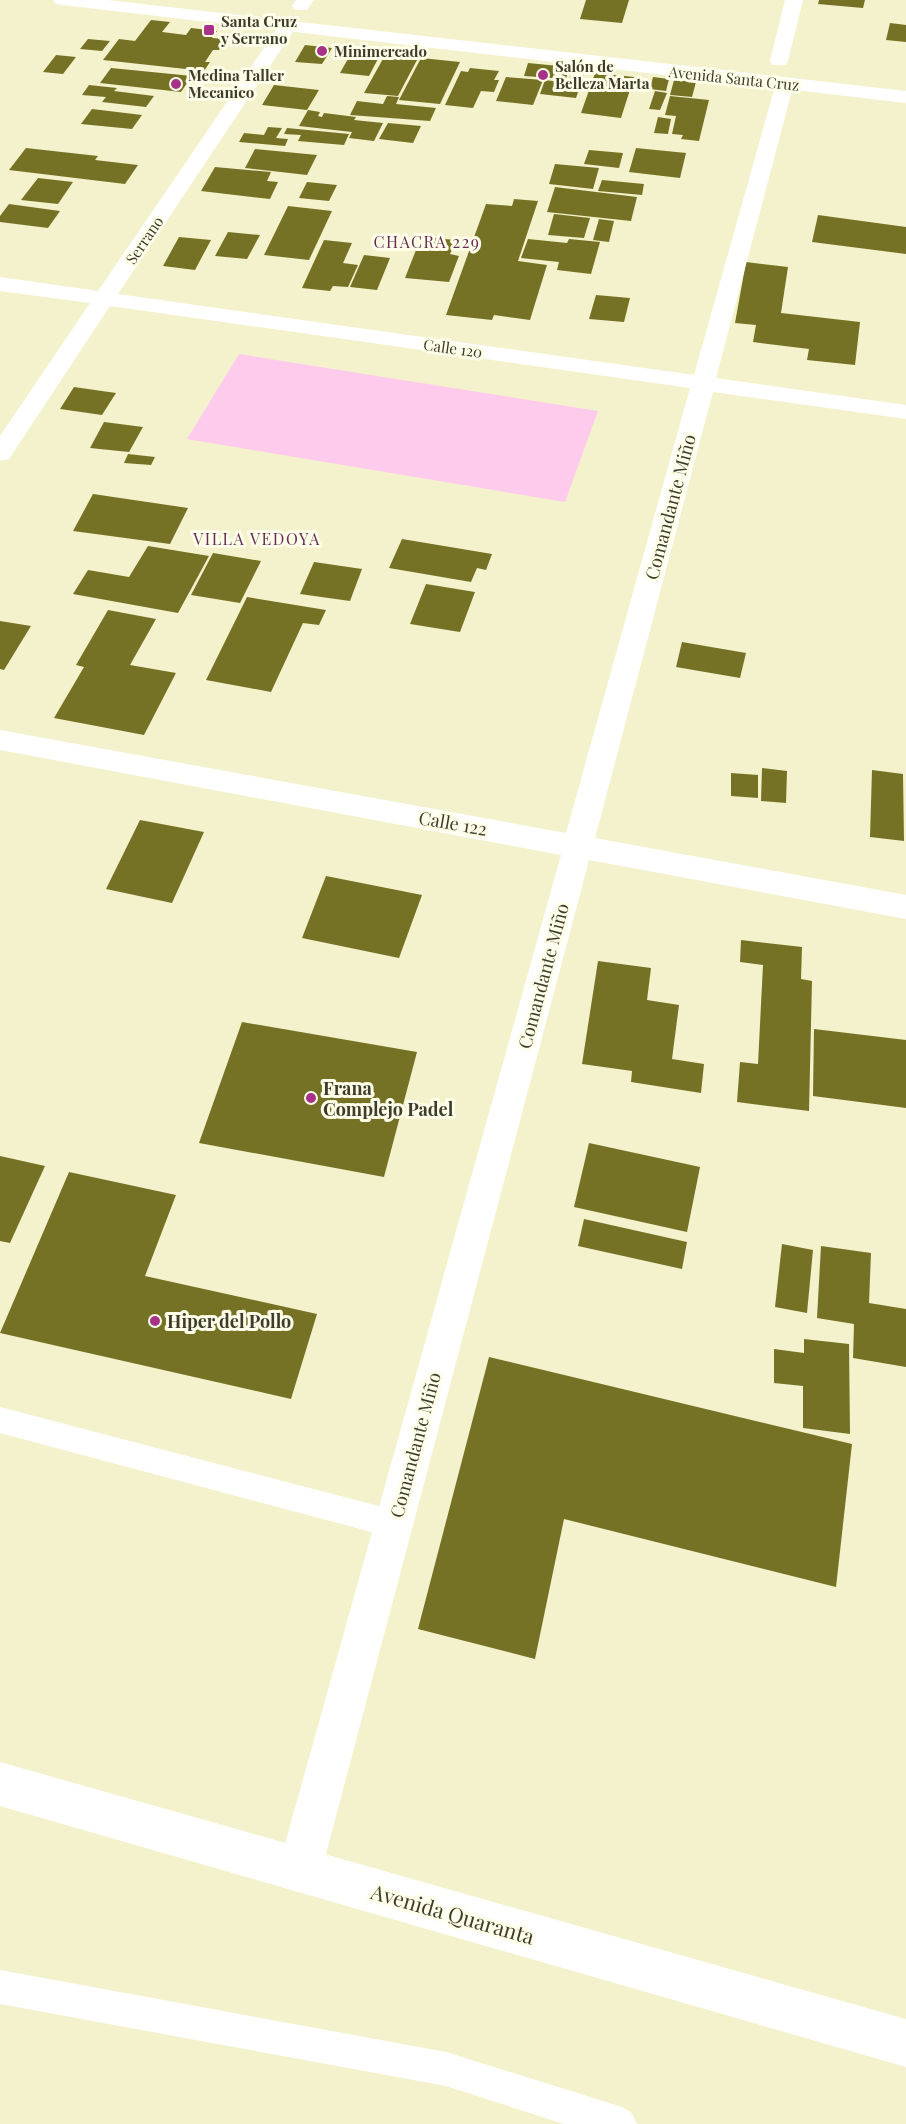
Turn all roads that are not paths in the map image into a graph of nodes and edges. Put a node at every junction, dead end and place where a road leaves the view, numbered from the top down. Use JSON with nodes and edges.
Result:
{"nodes":[{"id":1,"x":62,"y":0,"type":"edge"},
{"id":2,"x":794,"y":0,"type":"edge"},
{"id":3,"x":303,"y":3,"type":"edge"},
{"id":4,"x":278,"y":4,"type":"dead end"},
{"id":5,"x":324,"y":9,"type":"dead end"},
{"id":6,"x":287,"y":27,"type":"junction"},
{"id":7,"x":783,"y":67,"type":"junction"},
{"id":8,"x":906,"y":97,"type":"edge"},
{"id":9,"x":0,"y":284,"type":"edge"},
{"id":10,"x":104,"y":299,"type":"junction"},
{"id":11,"x":704,"y":384,"type":"junction"},
{"id":12,"x":906,"y":412,"type":"edge"},
{"id":13,"x":0,"y":454,"type":"edge"},
{"id":14,"x":0,"y":740,"type":"edge"},
{"id":15,"x":578,"y":846,"type":"junction"},
{"id":16,"x":906,"y":907,"type":"edge"},
{"id":17,"x":0,"y":1420,"type":"edge"},
{"id":18,"x":394,"y":1524,"type":"junction"},
{"id":19,"x":0,"y":1784,"type":"edge"},
{"id":20,"x":300,"y":1869,"type":"junction"},
{"id":21,"x":0,"y":1988,"type":"edge"},
{"id":22,"x":906,"y":2043,"type":"edge"},
{"id":23,"x":619,"y":2124,"type":"edge"}],
"edges":[{"from":1,"to":6,"type":"main road","name":"Avenida Santa Cruz"},
{"from":2,"to":7,"type":"main road","name":"Comandante Miño"},
{"from":3,"to":4,"type":"main road"},
{"from":3,"to":5,"type":"main road"},
{"from":6,"to":7,"type":"main road","name":"Avenida Santa Cruz"},
{"from":6,"to":10,"type":"main road","name":"Serrano"},
{"from":7,"to":8,"type":"main road","name":"Avenida Santa Cruz"},
{"from":7,"to":11,"type":"main road","name":"Comandante Miño"},
{"from":9,"to":10,"type":"main road","name":"Calle 120"},
{"from":10,"to":11,"type":"main road","name":"Calle 120"},
{"from":10,"to":13,"type":"main road","name":"Serrano"},
{"from":11,"to":12,"type":"main road","name":"Calle 120"},
{"from":11,"to":15,"type":"main road","name":"Comandante Miño"},
{"from":14,"to":15,"type":"main road","name":"Calle 122"},
{"from":15,"to":16,"type":"main road","name":"Calle 122"},
{"from":15,"to":18,"type":"main road","name":"Comandante Miño"},
{"from":17,"to":18,"type":"lane"},
{"from":18,"to":20,"type":"main road","name":"Comandante Miño"},
{"from":19,"to":20,"type":"main road","name":"Avenida Quaranta"},
{"from":20,"to":22,"type":"main road","name":"Avenida Quaranta"},
{"from":21,"to":23,"type":"lane"}]}
